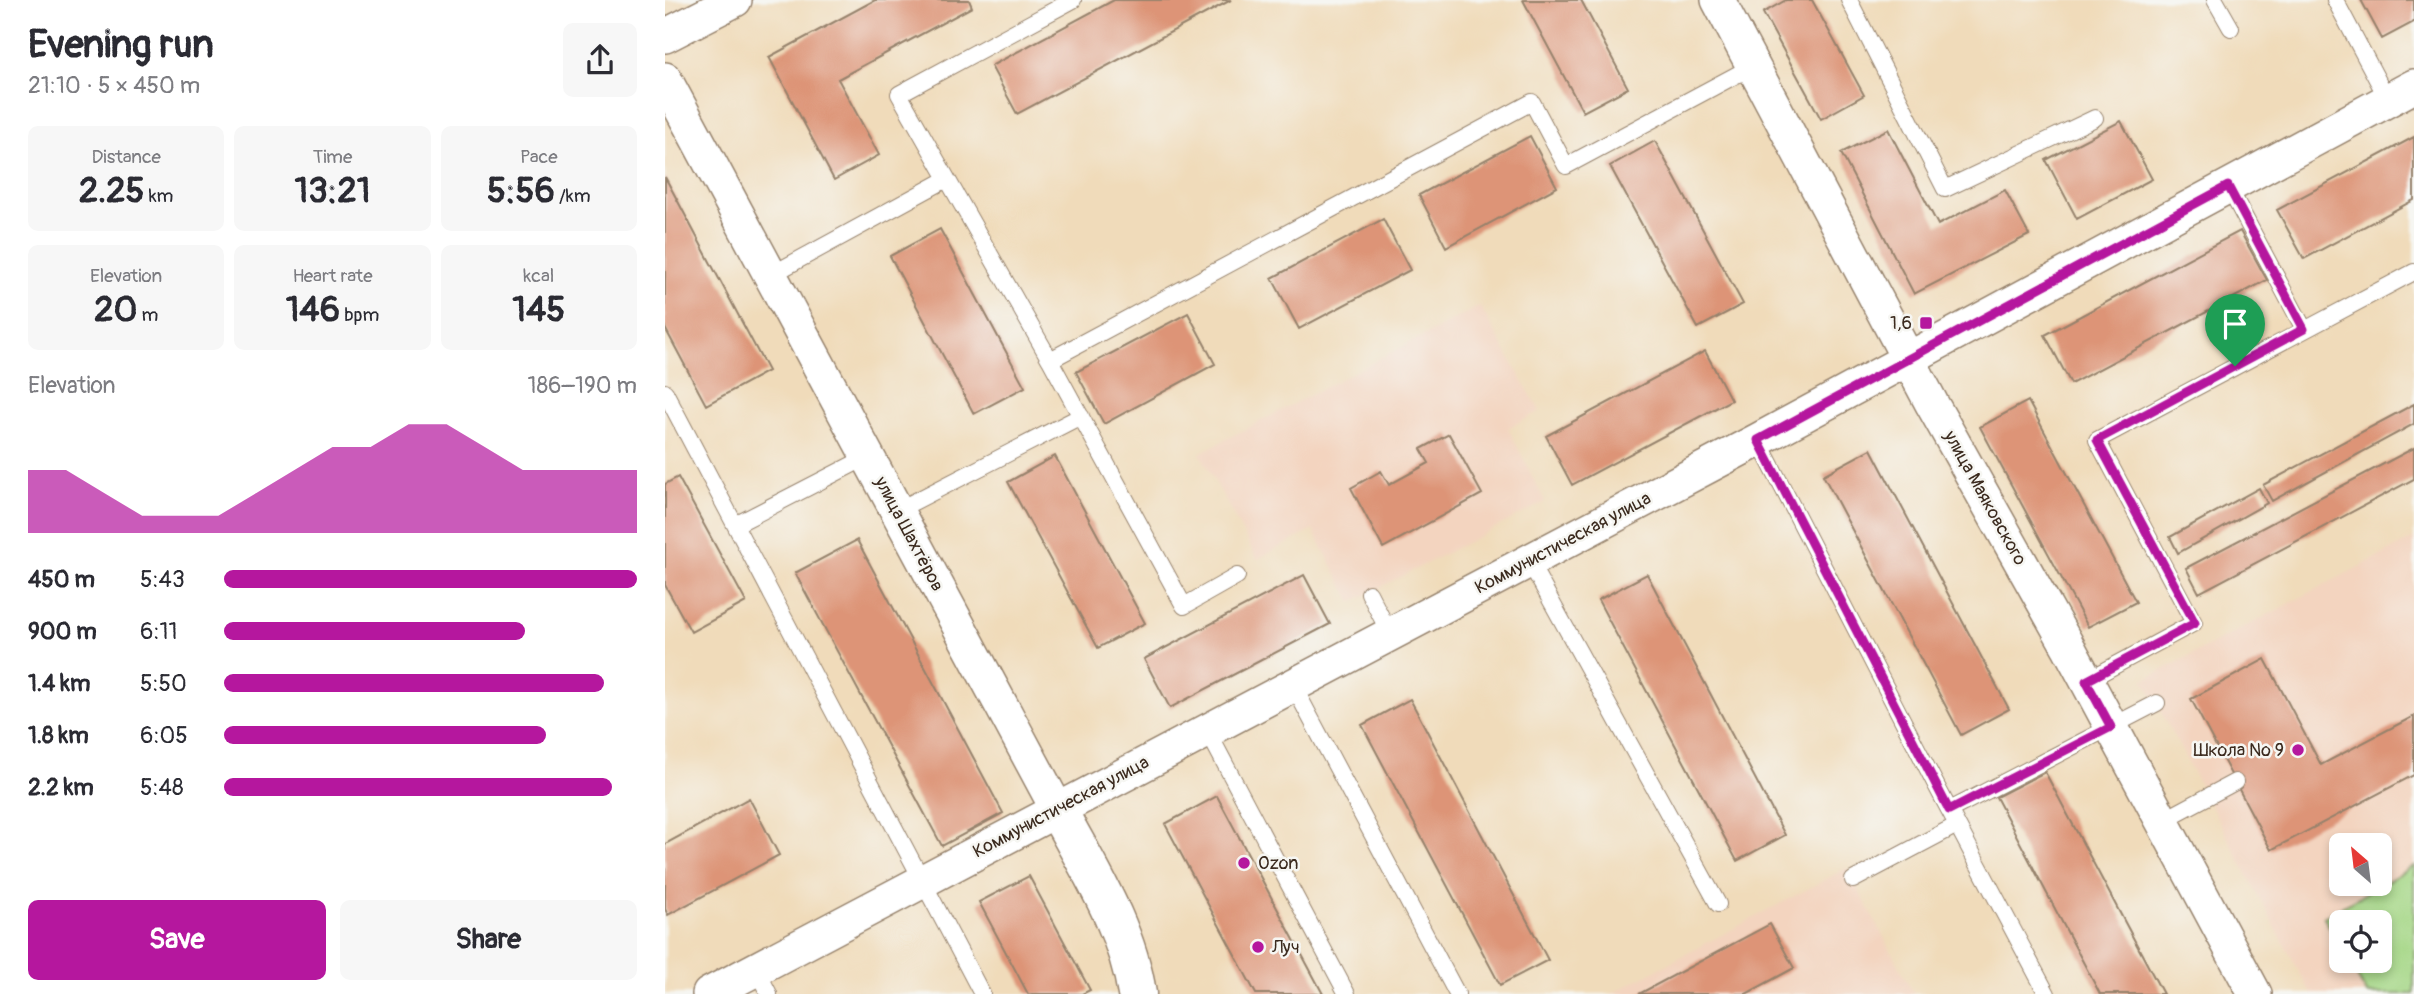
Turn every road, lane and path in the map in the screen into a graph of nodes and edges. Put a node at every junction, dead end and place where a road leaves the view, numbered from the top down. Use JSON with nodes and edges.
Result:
{"nodes":[{"id":1,"x":736,"y":0,"type":"edge"},
{"id":2,"x":1073,"y":0,"type":"edge"},
{"id":3,"x":1849,"y":0,"type":"edge"},
{"id":4,"x":2215,"y":0,"type":"edge"},
{"id":5,"x":2335,"y":0,"type":"edge"},
{"id":6,"x":1725,"y":2,"type":"edge"},
{"id":7,"x":2231,"y":28,"type":"dead end"},
{"id":8,"x":665,"y":36,"type":"edge"},
{"id":9,"x":1753,"y":66,"type":"junction"},
{"id":10,"x":665,"y":79,"type":"edge"},
{"id":11,"x":2401,"y":93,"type":"edge"},
{"id":12,"x":2095,"y":118,"type":"dead end"},
{"id":13,"x":947,"y":179,"type":"junction"},
{"id":14,"x":2228,"y":186,"type":"junction"},
{"id":15,"x":2414,"y":272,"type":"edge"},
{"id":16,"x":769,"y":276,"type":"junction"},
{"id":17,"x":2304,"y":329,"type":"junction"},
{"id":18,"x":1907,"y":359,"type":"junction"},
{"id":19,"x":1050,"y":360,"type":"junction"},
{"id":20,"x":665,"y":392,"type":"edge"},
{"id":21,"x":1081,"y":416,"type":"junction"},
{"id":22,"x":1758,"y":440,"type":"junction"},
{"id":23,"x":867,"y":457,"type":"junction"},
{"id":24,"x":896,"y":511,"type":"junction"},
{"id":25,"x":736,"y":526,"type":"junction"},
{"id":26,"x":1529,"y":561,"type":"junction"},
{"id":27,"x":1237,"y":576,"type":"dead end"},
{"id":28,"x":1369,"y":593,"type":"dead end"},
{"id":29,"x":1390,"y":634,"type":"junction"},
{"id":30,"x":2086,"y":681,"type":"junction"},
{"id":31,"x":1293,"y":685,"type":"junction"},
{"id":32,"x":2157,"y":703,"type":"dead end"},
{"id":33,"x":2111,"y":727,"type":"junction"},
{"id":34,"x":1207,"y":730,"type":"junction"},
{"id":35,"x":2235,"y":782,"type":"dead end"},
{"id":36,"x":1057,"y":809,"type":"junction"},
{"id":37,"x":1949,"y":810,"type":"junction"},
{"id":38,"x":2162,"y":821,"type":"junction"},
{"id":39,"x":1957,"y":825,"type":"junction"},
{"id":40,"x":923,"y":880,"type":"junction"},
{"id":41,"x":1853,"y":880,"type":"dead end"},
{"id":42,"x":1718,"y":904,"type":"dead end"},
{"id":43,"x":763,"y":981,"type":"edge"},
{"id":44,"x":709,"y":994,"type":"edge"},
{"id":45,"x":982,"y":994,"type":"edge"},
{"id":46,"x":1137,"y":994,"type":"edge"},
{"id":47,"x":1346,"y":994,"type":"edge"},
{"id":48,"x":1457,"y":994,"type":"edge"},
{"id":49,"x":2047,"y":994,"type":"edge"},
{"id":50,"x":2255,"y":994,"type":"edge"}],
"edges":[{"from":1,"to":8,"type":"street"},
{"from":2,"to":13,"type":"lane"},
{"from":3,"to":12,"type":"lane"},
{"from":4,"to":7,"type":"lane"},
{"from":5,"to":11,"type":"lane"},
{"from":6,"to":9,"type":"street","name":"улица Маяковского"},
{"from":9,"to":18,"type":"street","name":"улица Маяковского"},
{"from":9,"to":19,"type":"lane"},
{"from":10,"to":16,"type":"street","name":"улица Шахтёров"},
{"from":11,"to":14,"type":"street","name":"Коммунистическая улица"},
{"from":13,"to":16,"type":"lane"},
{"from":13,"to":19,"type":"lane"},
{"from":14,"to":17,"type":"lane"},
{"from":14,"to":18,"type":"street","name":"Коммунистическая улица"},
{"from":15,"to":17,"type":"lane"},
{"from":16,"to":23,"type":"street","name":"улица Шахтёров"},
{"from":17,"to":30,"type":"lane"},
{"from":18,"to":22,"type":"street","name":"Коммунистическая улица"},
{"from":18,"to":30,"type":"street","name":"улица Маяковского"},
{"from":19,"to":21,"type":"lane"},
{"from":20,"to":25,"type":"lane"},
{"from":21,"to":24,"type":"lane"},
{"from":21,"to":27,"type":"lane"},
{"from":22,"to":26,"type":"street","name":"Коммунистическая улица"},
{"from":22,"to":37,"type":"lane"},
{"from":23,"to":24,"type":"street","name":"улица Шахтёров"},
{"from":23,"to":25,"type":"lane"},
{"from":24,"to":36,"type":"street","name":"улица Шахтёров"},
{"from":25,"to":40,"type":"lane"},
{"from":26,"to":29,"type":"street","name":"Коммунистическая улица"},
{"from":26,"to":42,"type":"lane"},
{"from":28,"to":29,"type":"lane"},
{"from":29,"to":31,"type":"street","name":"Коммунистическая улица"},
{"from":30,"to":33,"type":"street","name":"улица Маяковского"},
{"from":31,"to":34,"type":"street","name":"Коммунистическая улица"},
{"from":31,"to":48,"type":"lane"},
{"from":32,"to":33,"type":"lane"},
{"from":33,"to":37,"type":"lane"},
{"from":33,"to":38,"type":"street","name":"улица Маяковского"},
{"from":34,"to":36,"type":"street","name":"Коммунистическая улица"},
{"from":34,"to":47,"type":"lane"},
{"from":35,"to":38,"type":"lane"},
{"from":36,"to":40,"type":"street","name":"Коммунистическая улица"},
{"from":36,"to":46,"type":"street","name":"улица Шахтёров"},
{"from":37,"to":39,"type":"lane"},
{"from":38,"to":50,"type":"street","name":"улица Маяковского"},
{"from":39,"to":41,"type":"lane"},
{"from":39,"to":49,"type":"lane"},
{"from":40,"to":43,"type":"street","name":"Коммунистическая улица"},
{"from":40,"to":45,"type":"lane"},
{"from":43,"to":44,"type":"street","name":"Коммунистическая улица"}]}
